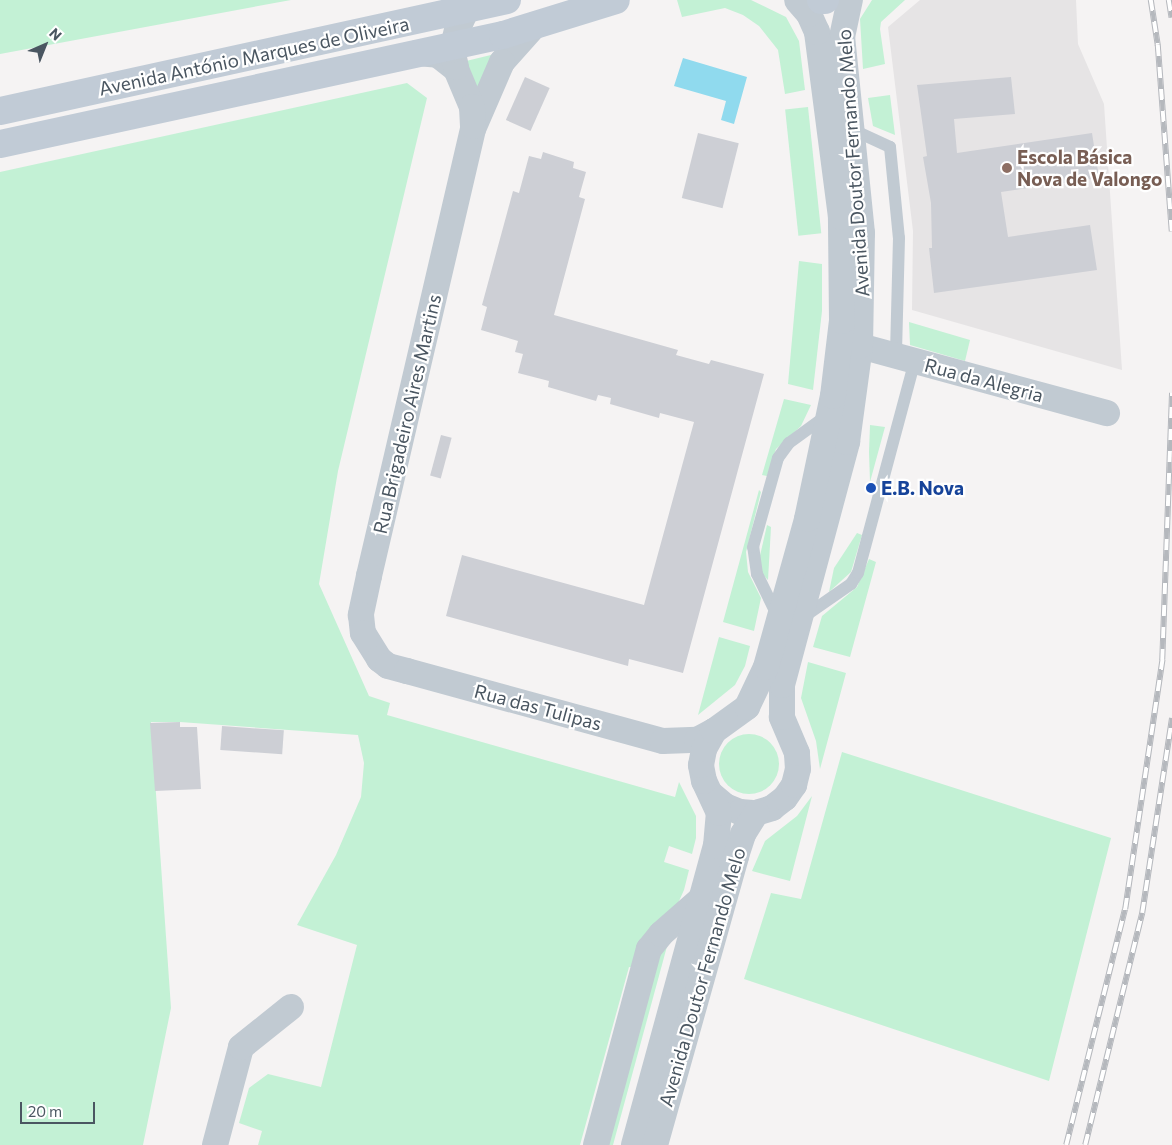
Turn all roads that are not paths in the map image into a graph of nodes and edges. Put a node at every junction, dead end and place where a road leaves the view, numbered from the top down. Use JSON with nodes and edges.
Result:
{"nodes":[{"id":1,"x":507,"y":0,"type":"edge"},
{"id":2,"x":616,"y":0,"type":"edge"},
{"id":3,"x":796,"y":0,"type":"edge"},
{"id":4,"x":850,"y":0,"type":"edge"},
{"id":5,"x":466,"y":10,"type":"junction"},
{"id":6,"x":534,"y":26,"type":"junction"},
{"id":7,"x":455,"y":56,"type":"junction"},
{"id":8,"x":0,"y":110,"type":"edge"},
{"id":9,"x":850,"y":128,"type":"junction"},
{"id":10,"x":473,"y":129,"type":"junction"},
{"id":11,"x":0,"y":144,"type":"edge"},
{"id":12,"x":860,"y":346,"type":"junction"},
{"id":13,"x":906,"y":359,"type":"junction"},
{"id":14,"x":830,"y":413,"type":"junction"},
{"id":15,"x":1107,"y":413,"type":"dead end"},
{"id":16,"x":790,"y":619,"type":"junction"},
{"id":17,"x":413,"y":673,"type":"joint"},
{"id":18,"x":725,"y":724,"type":"junction"},
{"id":19,"x":791,"y":738,"type":"junction"},
{"id":20,"x":663,"y":741,"type":"junction"},
{"id":21,"x":708,"y":788,"type":"junction"},
{"id":22,"x":756,"y":813,"type":"junction"},
{"id":23,"x":702,"y":899,"type":"junction"},
{"id":24,"x":291,"y":1007,"type":"dead end"},
{"id":25,"x":215,"y":1145,"type":"edge"},
{"id":26,"x":596,"y":1145,"type":"edge"},
{"id":27,"x":634,"y":1145,"type":"edge"},
{"id":28,"x":655,"y":1145,"type":"edge"}],
"edges":[{"from":1,"to":5,"type":"main road","name":"Avenida António Marques de Oliveira"},
{"from":2,"to":6,"type":"main road","name":"Avenida António Marques de Oliveira"},
{"from":3,"to":14,"type":"street","name":"Avenida Doutor Fernando Melo"},
{"from":4,"to":9,"type":"street","name":"Avenida Doutor Fernando Melo"},
{"from":5,"to":7,"type":"street"},
{"from":5,"to":8,"type":"main road","name":"Avenida António Marques de Oliveira"},
{"from":6,"to":7,"type":"main road","name":"Avenida António Marques de Oliveira"},
{"from":6,"to":10,"type":"street","name":"Rua Brigadeiro Aires Martins"},
{"from":7,"to":10,"type":"street","name":"Rua Brigadeiro Aires Martins"},
{"from":7,"to":11,"type":"main road","name":"Avenida António Marques de Oliveira"},
{"from":9,"to":12,"type":"street","name":"Avenida Doutor Fernando Melo"},
{"from":9,"to":13,"type":"lane"},
{"from":10,"to":17,"type":"street","name":"Rua Brigadeiro Aires Martins"},
{"from":12,"to":13,"type":"street","name":"Rua da Alegria"},
{"from":12,"to":16,"type":"street","name":"Avenida Doutor Fernando Melo"},
{"from":13,"to":15,"type":"street","name":"Rua da Alegria"},
{"from":13,"to":16,"type":"lane"},
{"from":14,"to":16,"type":"street","name":"Avenida Doutor Fernando Melo"},
{"from":14,"to":16,"type":"lane"},
{"from":16,"to":18,"type":"street","name":"Avenida Doutor Fernando Melo"},
{"from":16,"to":19,"type":"street","name":"Avenida Doutor Fernando Melo"},
{"from":17,"to":20,"type":"street","name":"Rua das Tulipas"},
{"from":18,"to":19,"type":"street"},
{"from":18,"to":20,"type":"street"},
{"from":18,"to":21,"type":"street","name":"Avenida Doutor Fernando Melo"},
{"from":19,"to":22,"type":"street","name":"Avenida Doutor Fernando Melo"},
{"from":20,"to":21,"type":"street"},
{"from":21,"to":22,"type":"street"},
{"from":21,"to":23,"type":"street","name":"Avenida Doutor Fernando Melo"},
{"from":22,"to":28,"type":"street","name":"Avenida Doutor Fernando Melo"},
{"from":23,"to":26,"type":"street","name":"Avenida Doutor Fernando Melo"},
{"from":23,"to":27,"type":"street","name":"Avenida Doutor Fernando Melo"},
{"from":24,"to":25,"type":"street"}]}
